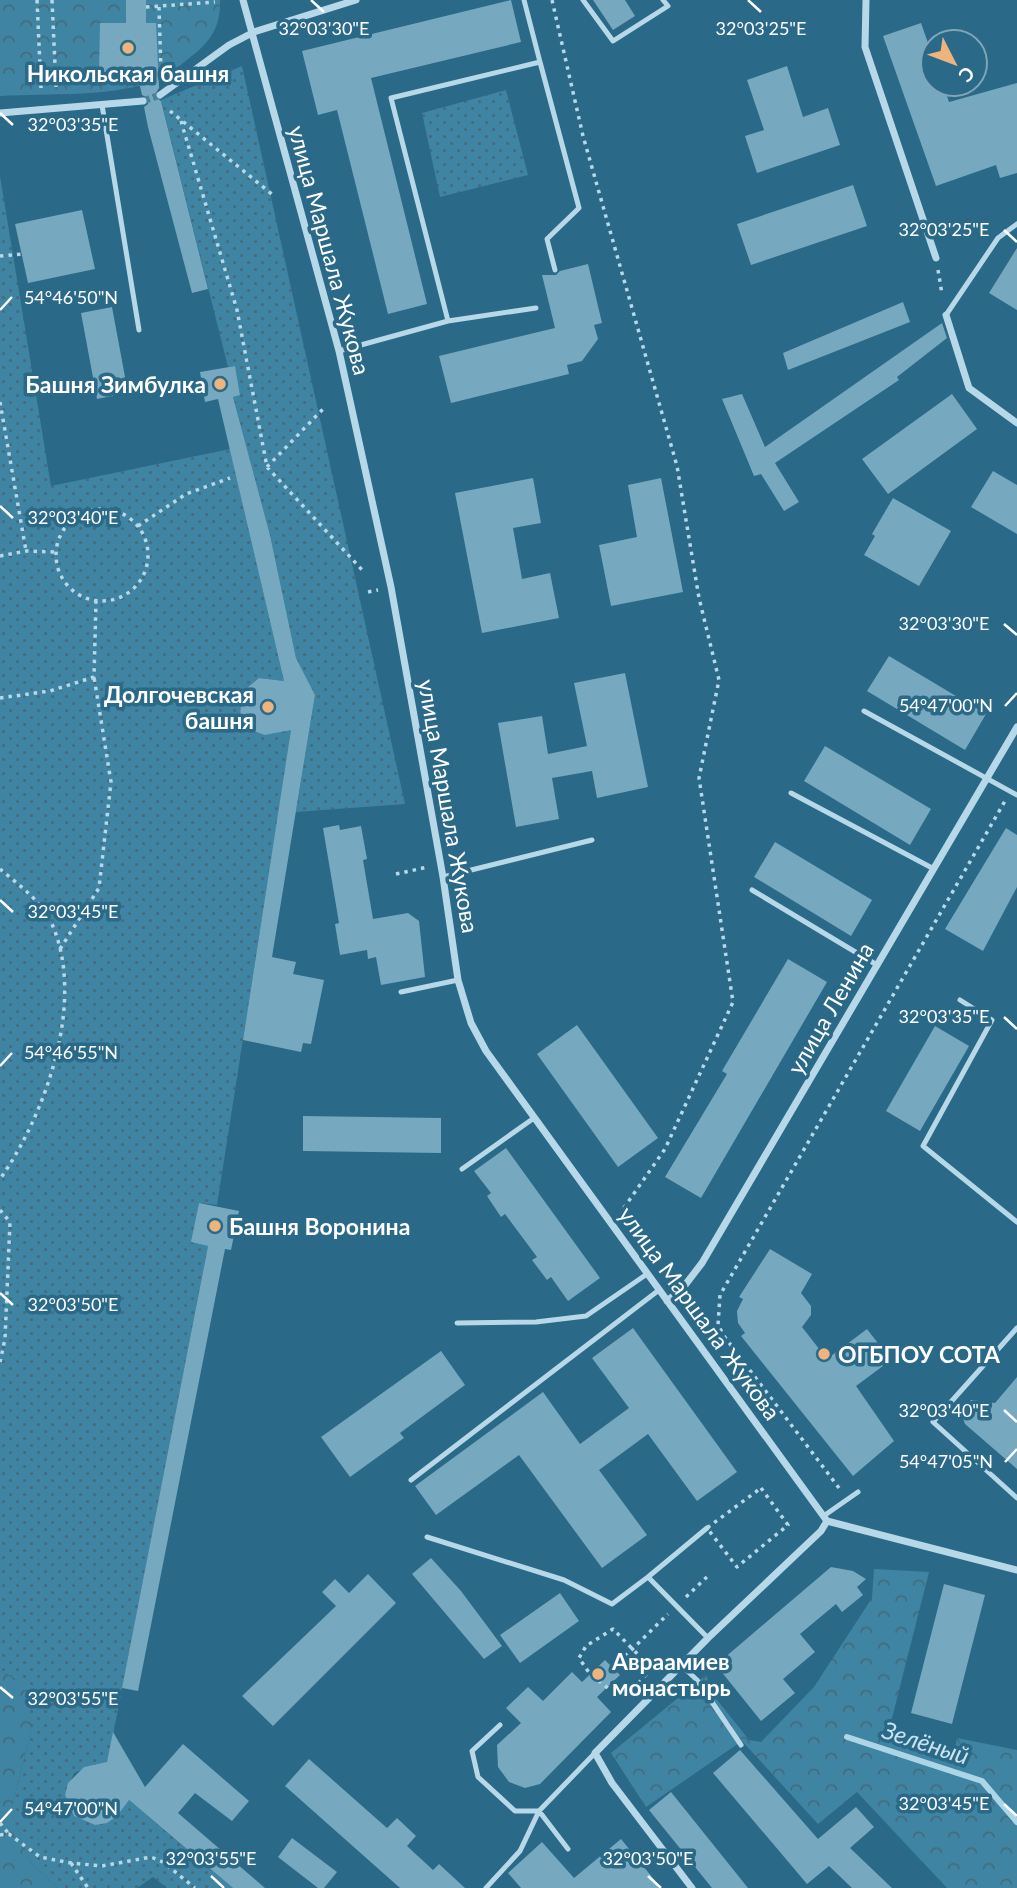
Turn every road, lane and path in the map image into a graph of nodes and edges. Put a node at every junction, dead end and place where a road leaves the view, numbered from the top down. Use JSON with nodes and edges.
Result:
{"nodes":[{"id":1,"x":37,"y":0,"type":"edge"},
{"id":2,"x":52,"y":0,"type":"edge"},
{"id":3,"x":243,"y":0,"type":"edge"},
{"id":4,"x":356,"y":0,"type":"edge"},
{"id":5,"x":524,"y":0,"type":"edge"},
{"id":6,"x":552,"y":0,"type":"edge"},
{"id":7,"x":583,"y":0,"type":"edge"},
{"id":8,"x":663,"y":0,"type":"edge"},
{"id":9,"x":866,"y":0,"type":"edge"},
{"id":10,"x":202,"y":1,"type":"edge"},
{"id":11,"x":215,"y":2,"type":"dead end"},
{"id":12,"x":146,"y":7,"type":"dead end"},
{"id":13,"x":159,"y":7,"type":"junction"},
{"id":14,"x":254,"y":32,"type":"junction"},
{"id":15,"x":540,"y":62,"type":"junction"},
{"id":16,"x":161,"y":72,"type":"dead end"},
{"id":17,"x":56,"y":87,"type":"dead end"},
{"id":18,"x":41,"y":88,"type":"dead end"},
{"id":19,"x":160,"y":95,"type":"tunnel mouth"},
{"id":20,"x":143,"y":101,"type":"tunnel mouth"},
{"id":21,"x":102,"y":105,"type":"junction"},
{"id":22,"x":170,"y":111,"type":"dead end"},
{"id":23,"x":0,"y":113,"type":"edge"},
{"id":24,"x":181,"y":121,"type":"junction"},
{"id":25,"x":273,"y":195,"type":"dead end"},
{"id":26,"x":1017,"y":224,"type":"edge"},
{"id":27,"x":22,"y":254,"type":"dead end"},
{"id":28,"x":0,"y":256,"type":"edge"},
{"id":29,"x":936,"y":258,"type":"joint"},
{"id":30,"x":555,"y":270,"type":"dead end"},
{"id":31,"x":536,"y":308,"type":"dead end"},
{"id":32,"x":946,"y":315,"type":"junction"},
{"id":33,"x":448,"y":321,"type":"junction"},
{"id":34,"x":139,"y":330,"type":"dead end"},
{"id":35,"x":339,"y":351,"type":"junction"},
{"id":36,"x":0,"y":402,"type":"edge"},
{"id":37,"x":323,"y":409,"type":"dead end"},
{"id":38,"x":1017,"y":423,"type":"edge"},
{"id":39,"x":267,"y":467,"type":"junction"},
{"id":40,"x":230,"y":478,"type":"dead end"},
{"id":41,"x":138,"y":526,"type":"junction"},
{"id":42,"x":26,"y":551,"type":"junction"},
{"id":43,"x":55,"y":552,"type":"junction"},
{"id":44,"x":0,"y":556,"type":"edge"},
{"id":45,"x":364,"y":572,"type":"dead end"},
{"id":46,"x":96,"y":601,"type":"junction"},
{"id":47,"x":94,"y":677,"type":"junction"},
{"id":48,"x":0,"y":698,"type":"edge"},
{"id":49,"x":864,"y":711,"type":"dead end"},
{"id":50,"x":1017,"y":727,"type":"edge"},
{"id":51,"x":988,"y":777,"type":"junction"},
{"id":52,"x":791,"y":793,"type":"dead end"},
{"id":53,"x":1014,"y":793,"type":"edge"},
{"id":54,"x":592,"y":840,"type":"dead end"},
{"id":55,"x":0,"y":869,"type":"edge"},
{"id":56,"x":934,"y":869,"type":"junction"},
{"id":57,"x":443,"y":877,"type":"junction"},
{"id":58,"x":752,"y":890,"type":"dead end"},
{"id":59,"x":59,"y":949,"type":"junction"},
{"id":60,"x":877,"y":965,"type":"junction"},
{"id":61,"x":458,"y":980,"type":"junction"},
{"id":62,"x":401,"y":992,"type":"dead end"},
{"id":63,"x":960,"y":1000,"type":"dead end"},
{"id":64,"x":534,"y":1118,"type":"junction"},
{"id":65,"x":462,"y":1169,"type":"dead end"},
{"id":66,"x":0,"y":1179,"type":"edge"},
{"id":67,"x":0,"y":1210,"type":"edge"},
{"id":68,"x":621,"y":1212,"type":"dead end"},
{"id":69,"x":1017,"y":1222,"type":"edge"},
{"id":70,"x":648,"y":1274,"type":"junction"},
{"id":71,"x":659,"y":1290,"type":"junction"},
{"id":72,"x":667,"y":1301,"type":"junction"},
{"id":73,"x":457,"y":1323,"type":"dead end"},
{"id":74,"x":1017,"y":1328,"type":"edge"},
{"id":75,"x":0,"y":1362,"type":"edge"},
{"id":76,"x":411,"y":1480,"type":"dead end"},
{"id":77,"x":858,"y":1492,"type":"dead end"},
{"id":78,"x":1017,"y":1498,"type":"edge"},
{"id":79,"x":847,"y":1499,"type":"junction"},
{"id":80,"x":826,"y":1518,"type":"junction"},
{"id":81,"x":707,"y":1528,"type":"junction"},
{"id":82,"x":427,"y":1537,"type":"dead end"},
{"id":83,"x":1017,"y":1570,"type":"edge"},
{"id":84,"x":710,"y":1574,"type":"dead end"},
{"id":85,"x":648,"y":1577,"type":"junction"},
{"id":86,"x":676,"y":1606,"type":"junction"},
{"id":87,"x":708,"y":1638,"type":"junction"},
{"id":88,"x":632,"y":1648,"type":"junction"},
{"id":89,"x":681,"y":1665,"type":"junction"},
{"id":90,"x":612,"y":1668,"type":"dead end"},
{"id":91,"x":652,"y":1668,"type":"junction"},
{"id":92,"x":665,"y":1681,"type":"junction"},
{"id":93,"x":500,"y":1725,"type":"dead end"},
{"id":94,"x":741,"y":1745,"type":"dead end"},
{"id":95,"x":595,"y":1753,"type":"junction"},
{"id":96,"x":539,"y":1811,"type":"junction"},
{"id":97,"x":0,"y":1823,"type":"edge"},
{"id":98,"x":0,"y":1835,"type":"edge"},
{"id":99,"x":9,"y":1835,"type":"junction"},
{"id":100,"x":568,"y":1849,"type":"dead end"},
{"id":101,"x":71,"y":1863,"type":"junction"},
{"id":102,"x":88,"y":1888,"type":"edge"},
{"id":103,"x":195,"y":1888,"type":"edge"},
{"id":104,"x":486,"y":1888,"type":"edge"},
{"id":105,"x":692,"y":1888,"type":"edge"}],
"edges":[{"from":1,"to":18,"type":"path"},
{"from":2,"to":17,"type":"path"},
{"from":3,"to":14,"type":"street","name":"улица Маршала Жукова"},
{"from":4,"to":14,"type":"street"},
{"from":5,"to":15,"type":"lane"},
{"from":6,"to":68,"type":"path"},
{"from":7,"to":8,"type":"lane"},
{"from":9,"to":29,"type":"street"},
{"from":10,"to":11,"type":"path"},
{"from":10,"to":13,"type":"path"},
{"from":12,"to":13,"type":"path"},
{"from":13,"to":16,"type":"path"},
{"from":14,"to":19,"type":"street"},
{"from":14,"to":35,"type":"street","name":"улица Маршала Жукова"},
{"from":15,"to":30,"type":"lane"},
{"from":15,"to":33,"type":"lane"},
{"from":20,"to":21,"type":"street"},
{"from":21,"to":23,"type":"street"},
{"from":21,"to":34,"type":"lane"},
{"from":22,"to":24,"type":"path"},
{"from":24,"to":25,"type":"path"},
{"from":24,"to":39,"type":"path"},
{"from":26,"to":32,"type":"lane"},
{"from":27,"to":28,"type":"path"},
{"from":29,"to":32,"type":"path"},
{"from":31,"to":33,"type":"lane"},
{"from":32,"to":38,"type":"street"},
{"from":33,"to":35,"type":"lane"},
{"from":35,"to":57,"type":"street","name":"улица Маршала Жукова"},
{"from":36,"to":42,"type":"path"},
{"from":37,"to":39,"type":"path"},
{"from":39,"to":45,"type":"path"},
{"from":40,"to":41,"type":"path"},
{"from":41,"to":43,"type":"path"},
{"from":41,"to":46,"type":"path"},
{"from":42,"to":43,"type":"path"},
{"from":42,"to":44,"type":"path"},
{"from":43,"to":46,"type":"path"},
{"from":46,"to":47,"type":"path"},
{"from":47,"to":48,"type":"path"},
{"from":47,"to":59,"type":"path"},
{"from":49,"to":51,"type":"lane"},
{"from":50,"to":51,"type":"street","name":"улица Ленина"},
{"from":51,"to":53,"type":"lane"},
{"from":51,"to":56,"type":"street","name":"улица Ленина"},
{"from":52,"to":56,"type":"lane"},
{"from":53,"to":79,"type":"path"},
{"from":54,"to":57,"type":"lane"},
{"from":55,"to":59,"type":"path"},
{"from":56,"to":60,"type":"street","name":"улица Ленина"},
{"from":57,"to":61,"type":"street","name":"улица Маршала Жукова"},
{"from":58,"to":60,"type":"lane"},
{"from":59,"to":66,"type":"path"},
{"from":60,"to":72,"type":"street","name":"улица Ленина"},
{"from":61,"to":62,"type":"lane"},
{"from":61,"to":64,"type":"street","name":"улица Маршала Жукова"},
{"from":63,"to":69,"type":"lane"},
{"from":64,"to":65,"type":"lane"},
{"from":64,"to":70,"type":"street","name":"улица Маршала Жукова"},
{"from":67,"to":75,"type":"path"},
{"from":70,"to":71,"type":"street","name":"улица Маршала Жукова"},
{"from":70,"to":73,"type":"lane"},
{"from":71,"to":72,"type":"street","name":"улица Маршала Жукова"},
{"from":71,"to":76,"type":"lane"},
{"from":72,"to":80,"type":"street","name":"улица Маршала Жукова"},
{"from":74,"to":78,"type":"lane"},
{"from":77,"to":79,"type":"lane"},
{"from":79,"to":80,"type":"lane"},
{"from":80,"to":83,"type":"street"},
{"from":80,"to":87,"type":"street"},
{"from":81,"to":81,"type":"path"},
{"from":81,"to":85,"type":"lane"},
{"from":82,"to":85,"type":"lane"},
{"from":84,"to":86,"type":"path"},
{"from":85,"to":86,"type":"lane"},
{"from":86,"to":87,"type":"lane"},
{"from":86,"to":88,"type":"path"},
{"from":87,"to":89,"type":"street"},
{"from":88,"to":90,"type":"path"},
{"from":88,"to":91,"type":"path"},
{"from":88,"to":91,"type":"path"},
{"from":89,"to":92,"type":"street"},
{"from":89,"to":94,"type":"lane"},
{"from":91,"to":92,"type":"path"},
{"from":92,"to":95,"type":"street"},
{"from":93,"to":96,"type":"lane"},
{"from":95,"to":96,"type":"lane"},
{"from":95,"to":105,"type":"street"},
{"from":96,"to":100,"type":"lane"},
{"from":96,"to":104,"type":"lane"},
{"from":97,"to":99,"type":"path"},
{"from":98,"to":99,"type":"path"},
{"from":99,"to":101,"type":"path"},
{"from":101,"to":102,"type":"path"},
{"from":101,"to":103,"type":"path"}]}
